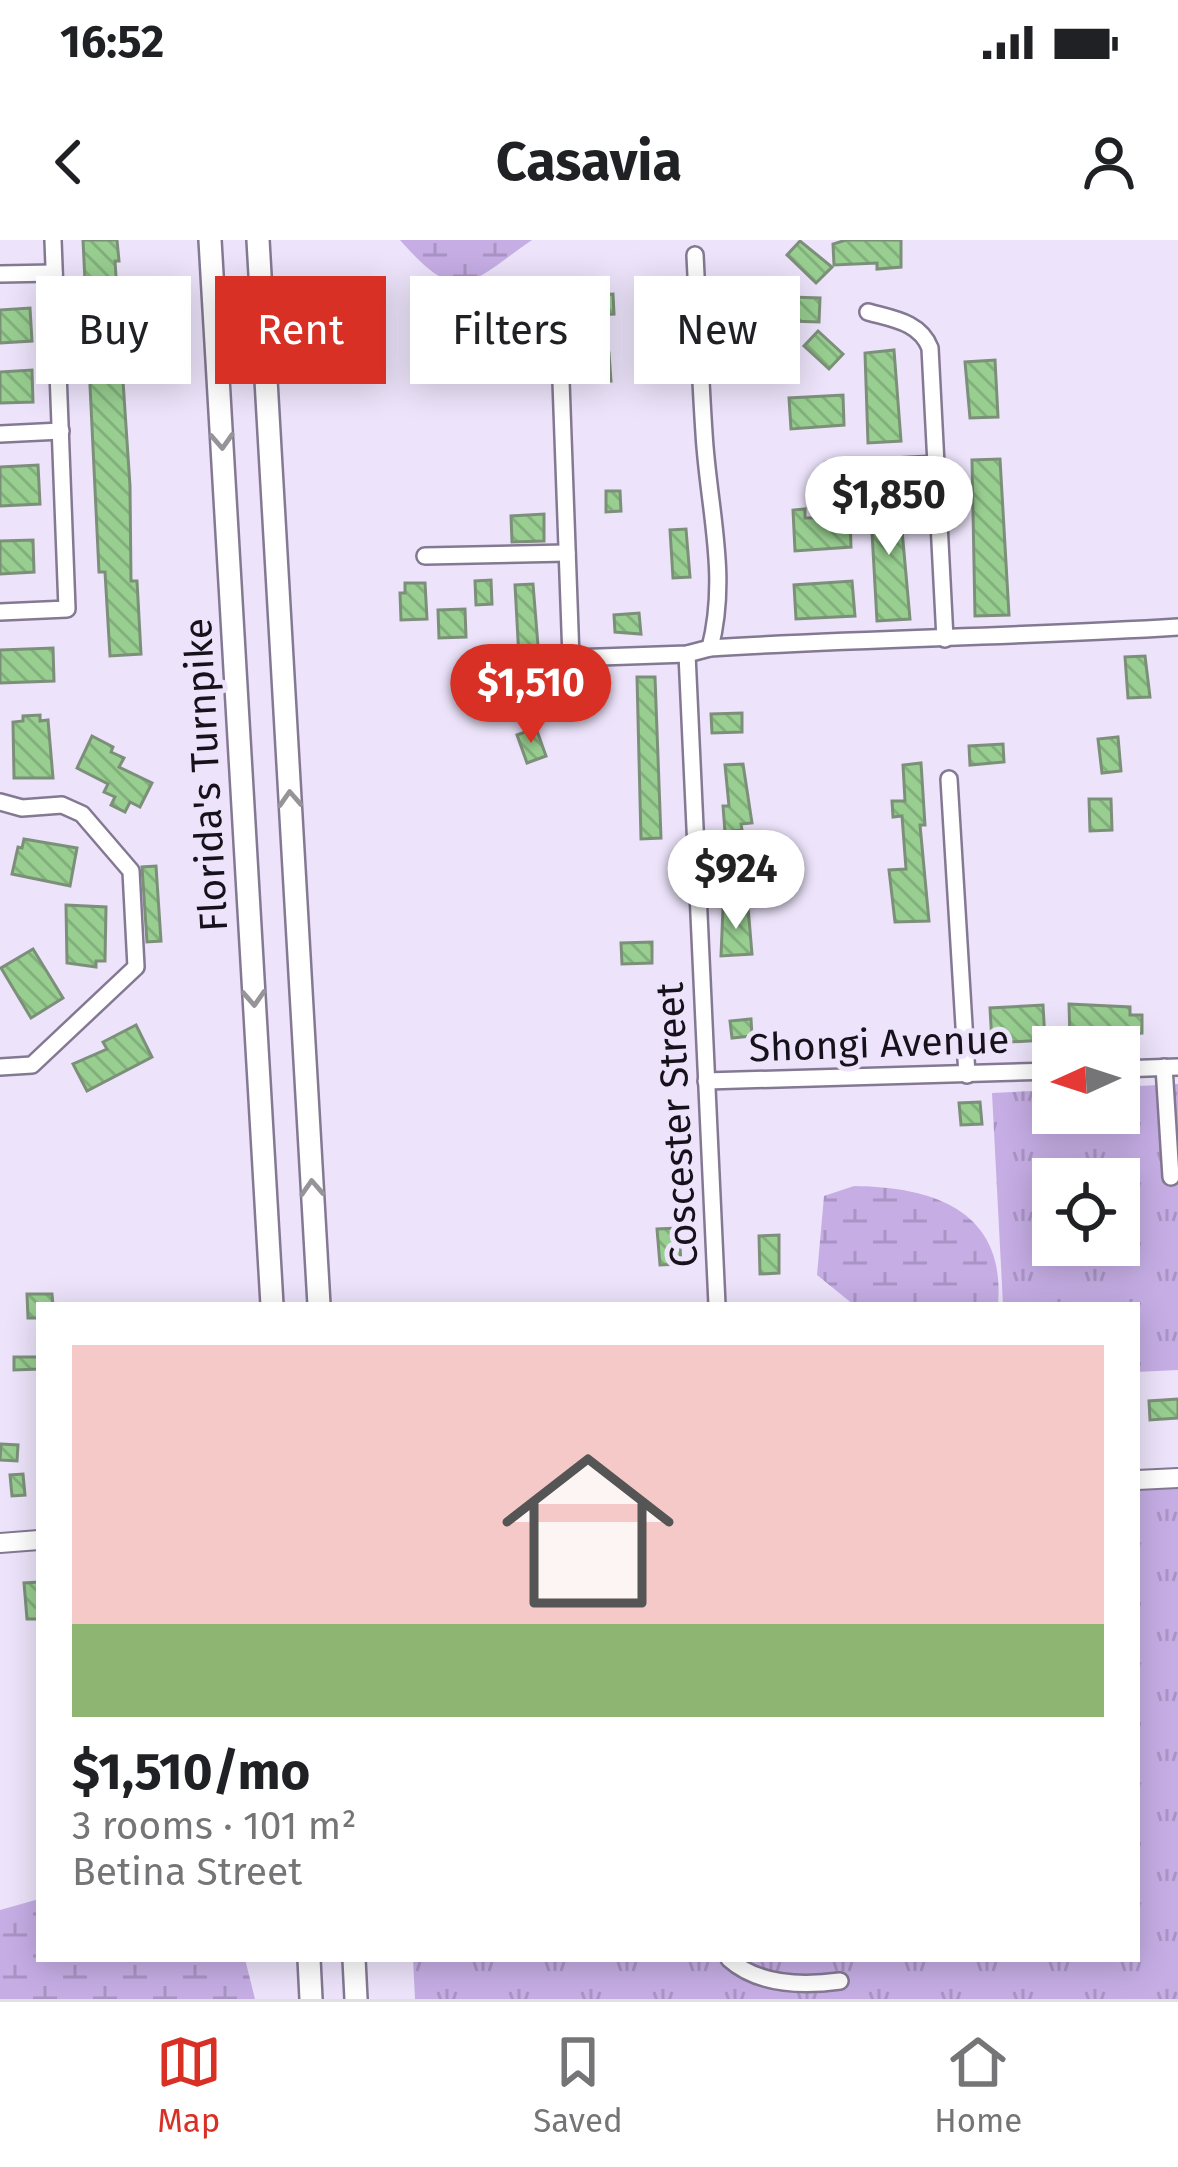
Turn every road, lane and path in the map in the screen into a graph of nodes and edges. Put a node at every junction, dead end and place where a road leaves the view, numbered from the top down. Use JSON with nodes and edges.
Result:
{"nodes":[{"id":1,"x":52,"y":240,"type":"edge"},
{"id":2,"x":210,"y":240,"type":"edge"},
{"id":3,"x":258,"y":240,"type":"edge"},
{"id":4,"x":695,"y":255,"type":"dead end"},
{"id":5,"x":54,"y":273,"type":"junction"},
{"id":6,"x":0,"y":274,"type":"edge"},
{"id":7,"x":868,"y":311,"type":"dead end"},
{"id":8,"x":561,"y":384,"type":"edge"},
{"id":9,"x":61,"y":431,"type":"junction"},
{"id":10,"x":0,"y":434,"type":"edge"},
{"id":11,"x":937,"y":464,"type":"junction"},
{"id":12,"x":829,"y":470,"type":"dead end"},
{"id":13,"x":567,"y":553,"type":"junction"},
{"id":14,"x":425,"y":556,"type":"dead end"},
{"id":15,"x":0,"y":611,"type":"edge"},
{"id":16,"x":1178,"y":627,"type":"edge"},
{"id":17,"x":945,"y":639,"type":"junction"},
{"id":18,"x":710,"y":648,"type":"junction"},
{"id":19,"x":687,"y":654,"type":"junction"},
{"id":20,"x":949,"y":778,"type":"dead end"},
{"id":21,"x":0,"y":802,"type":"edge"},
{"id":22,"x":0,"y":1067,"type":"edge"},
{"id":23,"x":1171,"y":1067,"type":"edge"},
{"id":24,"x":1140,"y":1068,"type":"edge"},
{"id":25,"x":1032,"y":1072,"type":"edge"},
{"id":26,"x":967,"y":1075,"type":"junction"},
{"id":27,"x":706,"y":1081,"type":"junction"},
{"id":28,"x":1171,"y":1177,"type":"dead end"},
{"id":29,"x":272,"y":1302,"type":"edge"},
{"id":30,"x":319,"y":1302,"type":"edge"},
{"id":31,"x":718,"y":1302,"type":"edge"},
{"id":32,"x":1178,"y":1478,"type":"edge"},
{"id":33,"x":1140,"y":1480,"type":"edge"},
{"id":34,"x":36,"y":1540,"type":"edge"},
{"id":35,"x":0,"y":1543,"type":"edge"},
{"id":36,"x":308,"y":1962,"type":"edge"},
{"id":37,"x":354,"y":1962,"type":"edge"},
{"id":38,"x":732,"y":1962,"type":"edge"},
{"id":39,"x":840,"y":1981,"type":"dead end"},
{"id":40,"x":310,"y":1999,"type":"edge"},
{"id":41,"x":356,"y":1999,"type":"edge"}],
"edges":[{"from":1,"to":5,"type":"street"},
{"from":2,"to":29,"type":"highway","name":"Florida's Turnpike","one_way":true},
{"from":30,"to":3,"type":"highway","one_way":true},
{"from":4,"to":18,"type":"street"},
{"from":5,"to":6,"type":"street"},
{"from":5,"to":9,"type":"street"},
{"from":7,"to":11,"type":"street"},
{"from":8,"to":13,"type":"street"},
{"from":9,"to":10,"type":"street"},
{"from":9,"to":15,"type":"street"},
{"from":11,"to":12,"type":"street"},
{"from":11,"to":17,"type":"street"},
{"from":13,"to":14,"type":"street"},
{"from":13,"to":19,"type":"street"},
{"from":16,"to":17,"type":"street"},
{"from":17,"to":18,"type":"street"},
{"from":18,"to":19,"type":"street"},
{"from":19,"to":27,"type":"street","name":"Coscester Street"},
{"from":20,"to":26,"type":"street"},
{"from":21,"to":22,"type":"street"},
{"from":23,"to":24,"type":"street"},
{"from":23,"to":28,"type":"street"},
{"from":25,"to":26,"type":"street","name":"Shongi Avenue"},
{"from":26,"to":27,"type":"street","name":"Shongi Avenue"},
{"from":27,"to":31,"type":"street","name":"Coscester Street"},
{"from":32,"to":33,"type":"main road"},
{"from":34,"to":35,"type":"main road"},
{"from":36,"to":40,"type":"highway"},
{"from":37,"to":41,"type":"highway"},
{"from":38,"to":39,"type":"street"}]}
